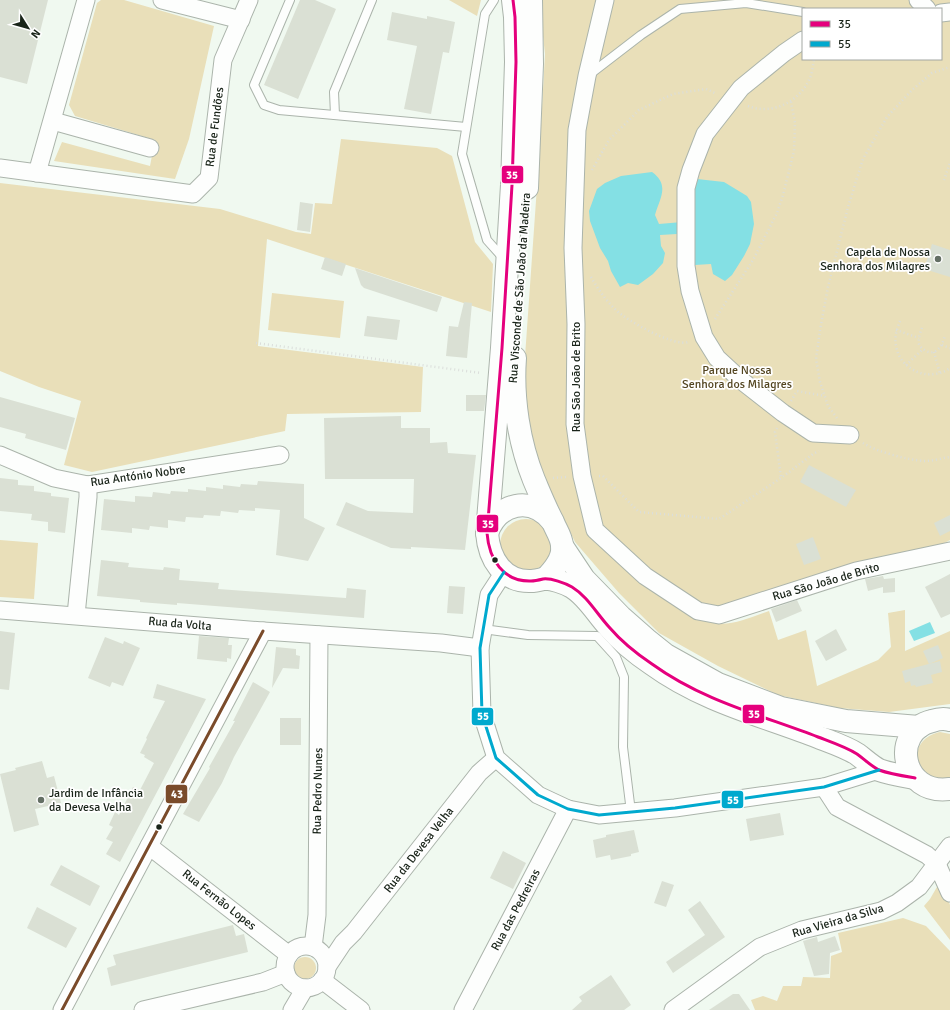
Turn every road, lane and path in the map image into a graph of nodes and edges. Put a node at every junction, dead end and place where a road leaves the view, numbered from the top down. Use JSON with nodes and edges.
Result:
{"nodes":[{"id":1,"x":86,"y":0,"type":"edge"},
{"id":2,"x":162,"y":0,"type":"edge"},
{"id":3,"x":249,"y":0,"type":"edge"},
{"id":4,"x":290,"y":0,"type":"edge"},
{"id":5,"x":372,"y":0,"type":"edge"},
{"id":6,"x":494,"y":0,"type":"edge"},
{"id":7,"x":513,"y":0,"type":"edge"},
{"id":8,"x":531,"y":0,"type":"edge"},
{"id":9,"x":605,"y":0,"type":"edge"},
{"id":10,"x":918,"y":0,"type":"edge"},
{"id":11,"x":926,"y":8,"type":"edge"},
{"id":12,"x":802,"y":12,"type":"edge"},
{"id":13,"x":241,"y":20,"type":"junction"},
{"id":14,"x":802,"y":41,"type":"edge"},
{"id":15,"x":814,"y":60,"type":"edge"},
{"id":16,"x":950,"y":67,"type":"edge"},
{"id":17,"x":587,"y":76,"type":"junction"},
{"id":18,"x":732,"y":99,"type":"junction"},
{"id":19,"x":790,"y":102,"type":"junction"},
{"id":20,"x":335,"y":115,"type":"junction"},
{"id":21,"x":53,"y":121,"type":"junction"},
{"id":22,"x":466,"y":127,"type":"junction"},
{"id":23,"x":150,"y":148,"type":"dead end"},
{"id":24,"x":950,"y":163,"type":"edge"},
{"id":25,"x":0,"y":168,"type":"edge"},
{"id":26,"x":948,"y":172,"type":"edge"},
{"id":27,"x":37,"y":173,"type":"junction"},
{"id":28,"x":590,"y":174,"type":"dead end"},
{"id":29,"x":944,"y":180,"type":"dead end"},
{"id":30,"x":507,"y":262,"type":"junction"},
{"id":31,"x":589,"y":273,"type":"dead end"},
{"id":32,"x":900,"y":321,"type":"dead end"},
{"id":33,"x":922,"y":328,"type":"dead end"},
{"id":34,"x":896,"y":330,"type":"junction"},
{"id":35,"x":704,"y":336,"type":"junction"},
{"id":36,"x":945,"y":336,"type":"dead end"},
{"id":37,"x":919,"y":338,"type":"junction"},
{"id":38,"x":256,"y":343,"type":"dead end"},
{"id":39,"x":942,"y":345,"type":"junction"},
{"id":40,"x":950,"y":348,"type":"edge"},
{"id":41,"x":923,"y":349,"type":"junction"},
{"id":42,"x":934,"y":352,"type":"junction"},
{"id":43,"x":906,"y":365,"type":"junction"},
{"id":44,"x":950,"y":368,"type":"edge"},
{"id":45,"x":940,"y":374,"type":"junction"},
{"id":46,"x":500,"y":375,"type":"junction"},
{"id":47,"x":825,"y":396,"type":"junction"},
{"id":48,"x":783,"y":413,"type":"junction"},
{"id":49,"x":850,"y":435,"type":"junction"},
{"id":50,"x":825,"y":448,"type":"dead end"},
{"id":51,"x":0,"y":455,"type":"edge"},
{"id":52,"x":280,"y":455,"type":"dead end"},
{"id":53,"x":950,"y":457,"type":"edge"},
{"id":54,"x":582,"y":476,"type":"junction"},
{"id":55,"x":534,"y":478,"type":"junction"},
{"id":56,"x":781,"y":478,"type":"junction"},
{"id":57,"x":88,"y":485,"type":"junction"},
{"id":58,"x":553,"y":522,"type":"junction"},
{"id":59,"x":487,"y":534,"type":"junction"},
{"id":60,"x":562,"y":546,"type":"junction"},
{"id":61,"x":950,"y":552,"type":"edge"},
{"id":62,"x":504,"y":572,"type":"junction"},
{"id":63,"x":545,"y":579,"type":"junction"},
{"id":64,"x":0,"y":610,"type":"edge"},
{"id":65,"x":76,"y":615,"type":"junction"},
{"id":66,"x":484,"y":629,"type":"junction"},
{"id":67,"x":263,"y":631,"type":"junction"},
{"id":68,"x":319,"y":635,"type":"junction"},
{"id":69,"x":480,"y":648,"type":"junction"},
{"id":70,"x":950,"y":720,"type":"edge"},
{"id":71,"x":919,"y":727,"type":"junction"},
{"id":72,"x":496,"y":758,"type":"junction"},
{"id":73,"x":879,"y":770,"type":"junction"},
{"id":74,"x":915,"y":778,"type":"junction"},
{"id":75,"x":824,"y":787,"type":"junction"},
{"id":76,"x":947,"y":792,"type":"edge"},
{"id":77,"x":568,"y":810,"type":"junction"},
{"id":78,"x":631,"y":812,"type":"junction"},
{"id":79,"x":149,"y":846,"type":"junction"},
{"id":80,"x":950,"y":846,"type":"edge"},
{"id":81,"x":937,"y":864,"type":"junction"},
{"id":82,"x":950,"y":894,"type":"edge"},
{"id":83,"x":343,"y":943,"type":"junction"},
{"id":84,"x":316,"y":949,"type":"junction"},
{"id":85,"x":289,"y":955,"type":"junction"},
{"id":86,"x":286,"y":973,"type":"junction"},
{"id":87,"x":324,"y":973,"type":"junction"},
{"id":88,"x":305,"y":988,"type":"junction"},
{"id":89,"x":62,"y":1010,"type":"edge"},
{"id":90,"x":143,"y":1010,"type":"edge"},
{"id":91,"x":292,"y":1010,"type":"edge"},
{"id":92,"x":362,"y":1010,"type":"edge"},
{"id":93,"x":463,"y":1010,"type":"edge"},
{"id":94,"x":673,"y":1010,"type":"edge"}],
"edges":[{"from":1,"to":21,"type":"street"},
{"from":2,"to":13,"type":"street"},
{"from":3,"to":13,"type":"street","name":"Rua de Fundões"},
{"from":4,"to":20,"type":"lane"},
{"from":5,"to":20,"type":"lane"},
{"from":6,"to":22,"type":"lane"},
{"from":7,"to":30,"type":"main road","name":"Rua Visconde de São João da Madeira"},
{"from":8,"to":55,"type":"main road","name":"Rua Visconde de São João da Madeira"},
{"from":9,"to":17,"type":"street","name":"Rua São João de Brito"},
{"from":10,"to":11,"type":"street"},
{"from":12,"to":17,"type":"lane"},
{"from":13,"to":27,"type":"street","name":"Rua de Fundões"},
{"from":14,"to":18,"type":"street"},
{"from":15,"to":19,"type":"path"},
{"from":16,"to":47,"type":"path"},
{"from":17,"to":54,"type":"street","name":"Rua São João de Brito"},
{"from":18,"to":19,"type":"path"},
{"from":18,"to":28,"type":"path"},
{"from":18,"to":35,"type":"street"},
{"from":19,"to":35,"type":"path"},
{"from":20,"to":22,"type":"lane"},
{"from":21,"to":23,"type":"street"},
{"from":21,"to":27,"type":"street"},
{"from":22,"to":30,"type":"lane"},
{"from":24,"to":26,"type":"path"},
{"from":25,"to":27,"type":"street","name":"Rua de Fundões"},
{"from":26,"to":29,"type":"path"},
{"from":30,"to":46,"type":"main road","name":"Rua Visconde de São João da Madeira"},
{"from":31,"to":35,"type":"path"},
{"from":32,"to":34,"type":"path"},
{"from":33,"to":37,"type":"path"},
{"from":34,"to":37,"type":"path"},
{"from":34,"to":43,"type":"path"},
{"from":35,"to":48,"type":"street"},
{"from":36,"to":39,"type":"path"},
{"from":37,"to":41,"type":"path"},
{"from":38,"to":46,"type":"path"},
{"from":39,"to":40,"type":"path"},
{"from":39,"to":42,"type":"path"},
{"from":41,"to":42,"type":"path"},
{"from":41,"to":43,"type":"path"},
{"from":42,"to":45,"type":"path"},
{"from":43,"to":45,"type":"path"},
{"from":44,"to":45,"type":"path"},
{"from":46,"to":59,"type":"main road","name":"Rua Visconde de São João da Madeira"},
{"from":47,"to":48,"type":"path"},
{"from":47,"to":49,"type":"path"},
{"from":48,"to":49,"type":"street"},
{"from":48,"to":56,"type":"path"},
{"from":49,"to":53,"type":"path"},
{"from":50,"to":56,"type":"path"},
{"from":51,"to":57,"type":"street","name":"Rua António Nobre"},
{"from":52,"to":57,"type":"street","name":"Rua António Nobre"},
{"from":54,"to":55,"type":"path"},
{"from":54,"to":56,"type":"path"},
{"from":54,"to":61,"type":"street","name":"Rua São João de Brito"},
{"from":55,"to":58,"type":"main road","name":"Rua Visconde de São João da Madeira"},
{"from":57,"to":65,"type":"street"},
{"from":58,"to":59,"type":"main road","name":"Rua Visconde de São João da Madeira"},
{"from":58,"to":60,"type":"main road","name":"Rua Visconde de São João da Madeira"},
{"from":59,"to":62,"type":"main road","name":"Rua Visconde de São João da Madeira"},
{"from":60,"to":63,"type":"main road"},
{"from":60,"to":71,"type":"main road","name":"Rua Visconde de São João da Madeira"},
{"from":62,"to":63,"type":"main road","name":"Rua Visconde de São João da Madeira"},
{"from":62,"to":66,"type":"street"},
{"from":63,"to":73,"type":"main road","name":"Rua Visconde de São João da Madeira"},
{"from":64,"to":65,"type":"street","name":"Rua da Volta"},
{"from":65,"to":67,"type":"street","name":"Rua da Volta"},
{"from":66,"to":69,"type":"street"},
{"from":66,"to":78,"type":"lane"},
{"from":67,"to":68,"type":"street","name":"Rua da Volta"},
{"from":67,"to":79,"type":"street"},
{"from":68,"to":69,"type":"street","name":"Rua da Volta"},
{"from":68,"to":84,"type":"street","name":"Rua Pedro Nunes"},
{"from":69,"to":72,"type":"street"},
{"from":70,"to":71,"type":"main road","name":"Rua Visconde de São João da Madeira"},
{"from":71,"to":74,"type":"main road"},
{"from":72,"to":77,"type":"street"},
{"from":72,"to":83,"type":"street","name":"Rua da Devesa Velha"},
{"from":73,"to":74,"type":"main road","name":"Rua Visconde de São João da Madeira"},
{"from":73,"to":75,"type":"street"},
{"from":74,"to":76,"type":"main road","name":"Rua Visconde de São João da Madeira"},
{"from":75,"to":78,"type":"street"},
{"from":75,"to":81,"type":"street"},
{"from":77,"to":78,"type":"street"},
{"from":77,"to":93,"type":"street","name":"Rua das Pedreiras"},
{"from":79,"to":85,"type":"street","name":"Rua Fernão Lopes"},
{"from":79,"to":89,"type":"street"},
{"from":80,"to":81,"type":"street","name":"Rua Vieira da Silva"},
{"from":81,"to":82,"type":"street"},
{"from":81,"to":94,"type":"street","name":"Rua Vieira da Silva"},
{"from":83,"to":84,"type":"street"},
{"from":83,"to":87,"type":"street","name":"Rua da Devesa Velha"},
{"from":84,"to":85,"type":"street"},
{"from":84,"to":87,"type":"street"},
{"from":85,"to":86,"type":"street"},
{"from":86,"to":88,"type":"street"},
{"from":86,"to":90,"type":"street"},
{"from":87,"to":88,"type":"street"},
{"from":87,"to":92,"type":"street"},
{"from":88,"to":91,"type":"street"}]}
